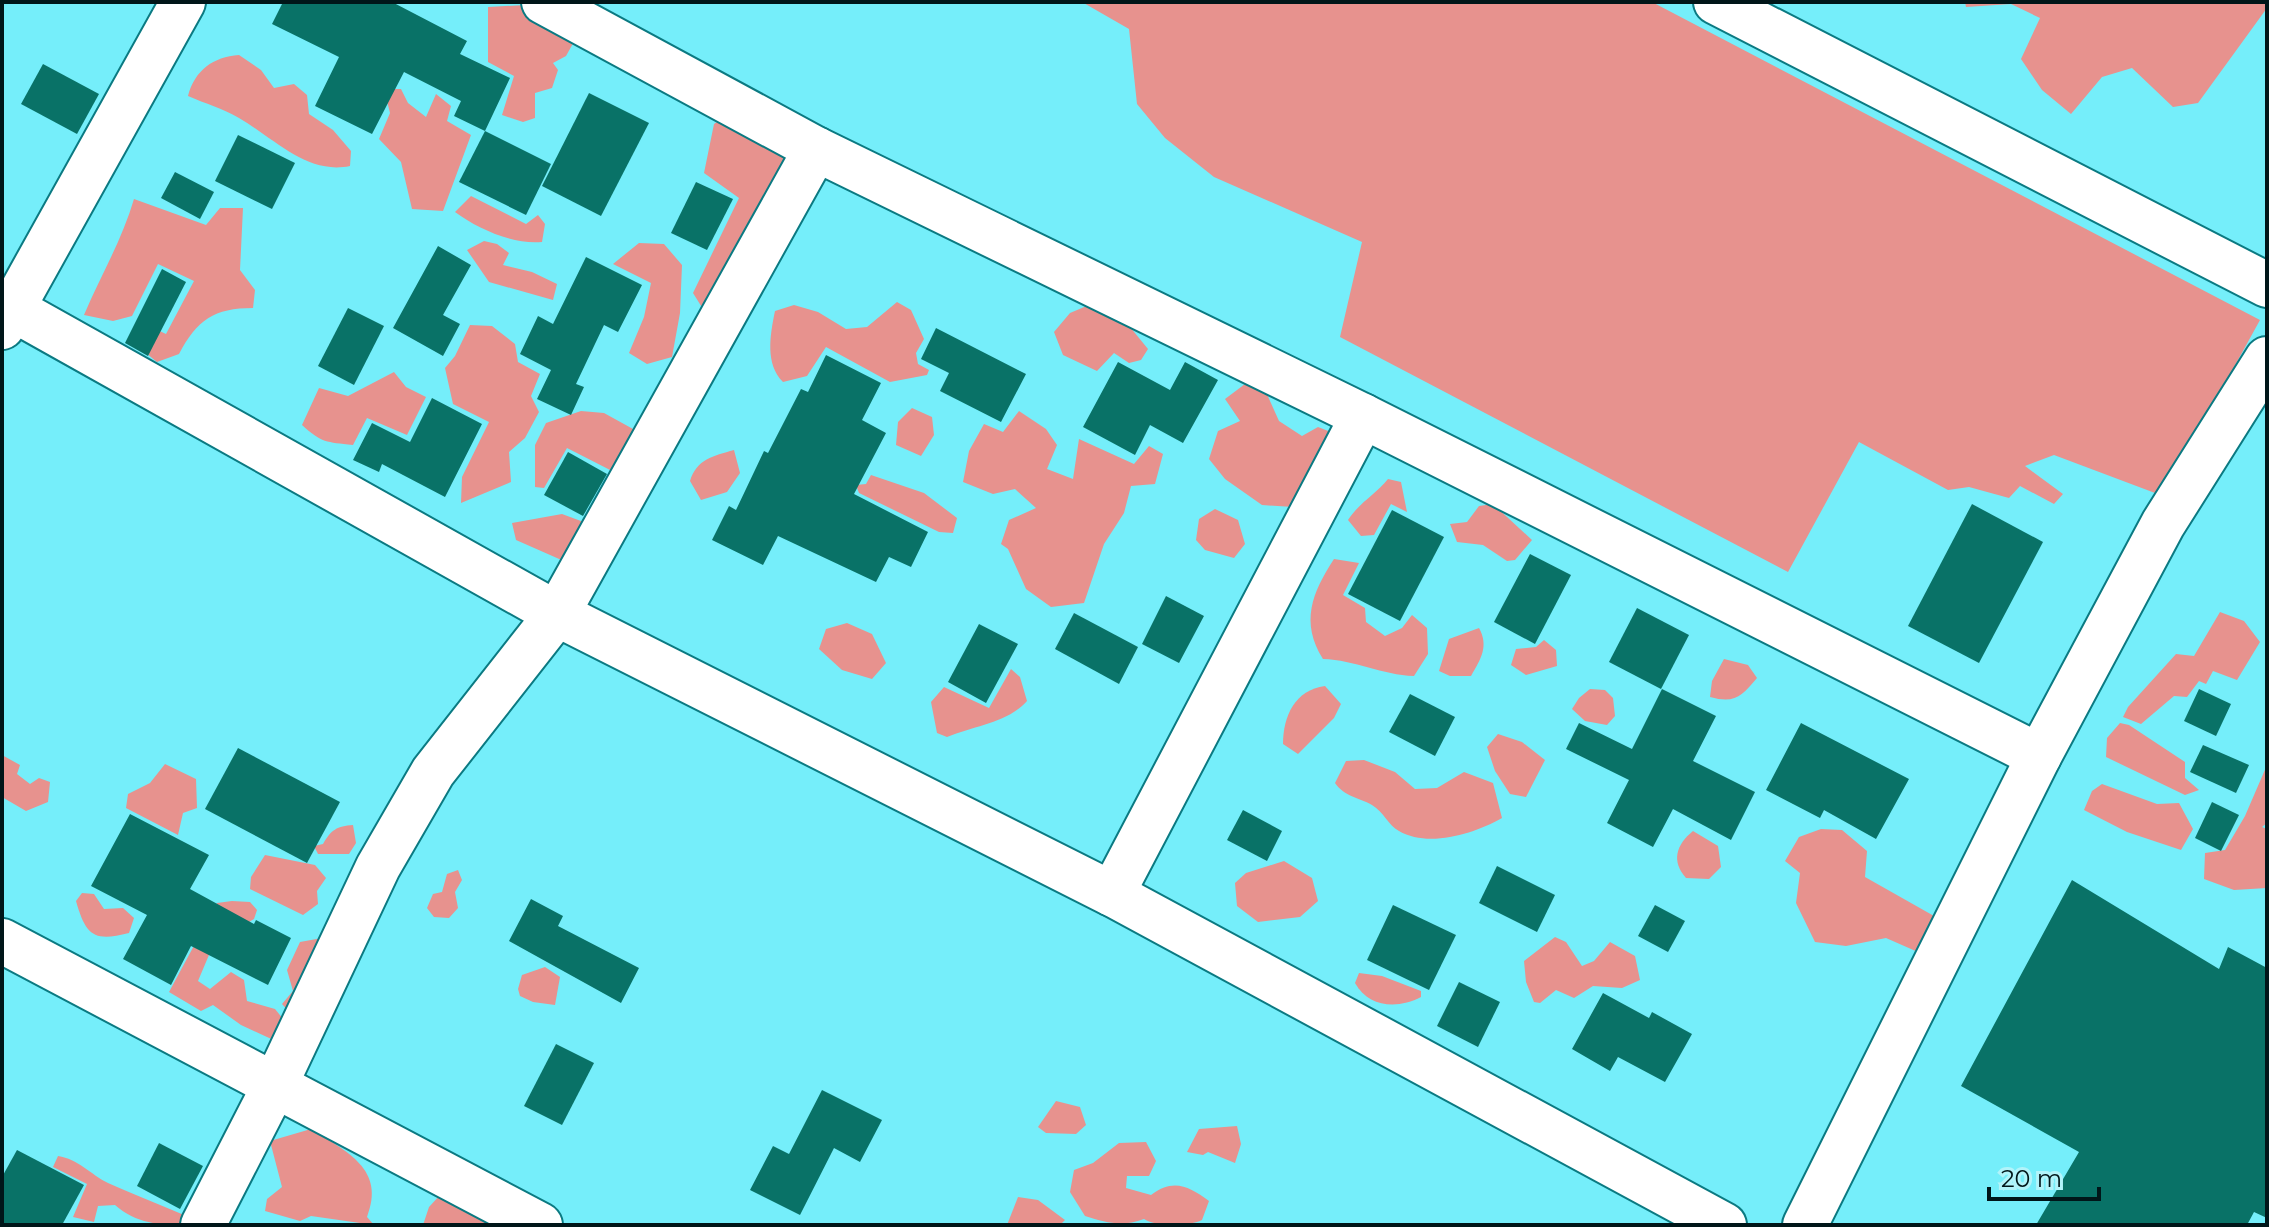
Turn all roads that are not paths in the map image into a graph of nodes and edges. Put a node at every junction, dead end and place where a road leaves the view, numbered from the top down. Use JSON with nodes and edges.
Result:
{"nodes":[{"id":1,"x":183,"y":2,"type":"edge"},
{"id":2,"x":544,"y":2,"type":"edge"},
{"id":3,"x":1716,"y":2,"type":"edge"},
{"id":4,"x":1777,"y":17,"type":"edge"},
{"id":5,"x":816,"y":149,"type":"junction"},
{"id":6,"x":2267,"y":285,"type":"edge"},
{"id":7,"x":6,"y":313,"type":"edge"},
{"id":8,"x":2267,"y":359,"type":"edge"},
{"id":9,"x":1363,"y":416,"type":"junction"},
{"id":10,"x":557,"y":614,"type":"junction"},
{"id":11,"x":2039,"y":756,"type":"junction"},
{"id":12,"x":1112,"y":894,"type":"junction"},
{"id":13,"x":2,"y":941,"type":"edge"},
{"id":14,"x":276,"y":1083,"type":"junction"},
{"id":15,"x":1656,"y":1210,"type":"edge"},
{"id":16,"x":203,"y":1225,"type":"edge"},
{"id":17,"x":540,"y":1225,"type":"edge"},
{"id":18,"x":1724,"y":1225,"type":"edge"},
{"id":19,"x":1805,"y":1225,"type":"edge"}],
"edges":[{"from":1,"to":7,"type":"street"},
{"from":2,"to":5,"type":"street"},
{"from":3,"to":4,"type":"street"},
{"from":4,"to":6,"type":"street"},
{"from":5,"to":9,"type":"street"},
{"from":5,"to":10,"type":"street"},
{"from":7,"to":10,"type":"street"},
{"from":8,"to":11,"type":"street"},
{"from":9,"to":11,"type":"street"},
{"from":9,"to":12,"type":"street"},
{"from":10,"to":12,"type":"street"},
{"from":10,"to":14,"type":"street"},
{"from":11,"to":19,"type":"street"},
{"from":12,"to":15,"type":"street"},
{"from":13,"to":14,"type":"street"},
{"from":14,"to":16,"type":"street"},
{"from":14,"to":17,"type":"street"},
{"from":15,"to":18,"type":"street"}]}
